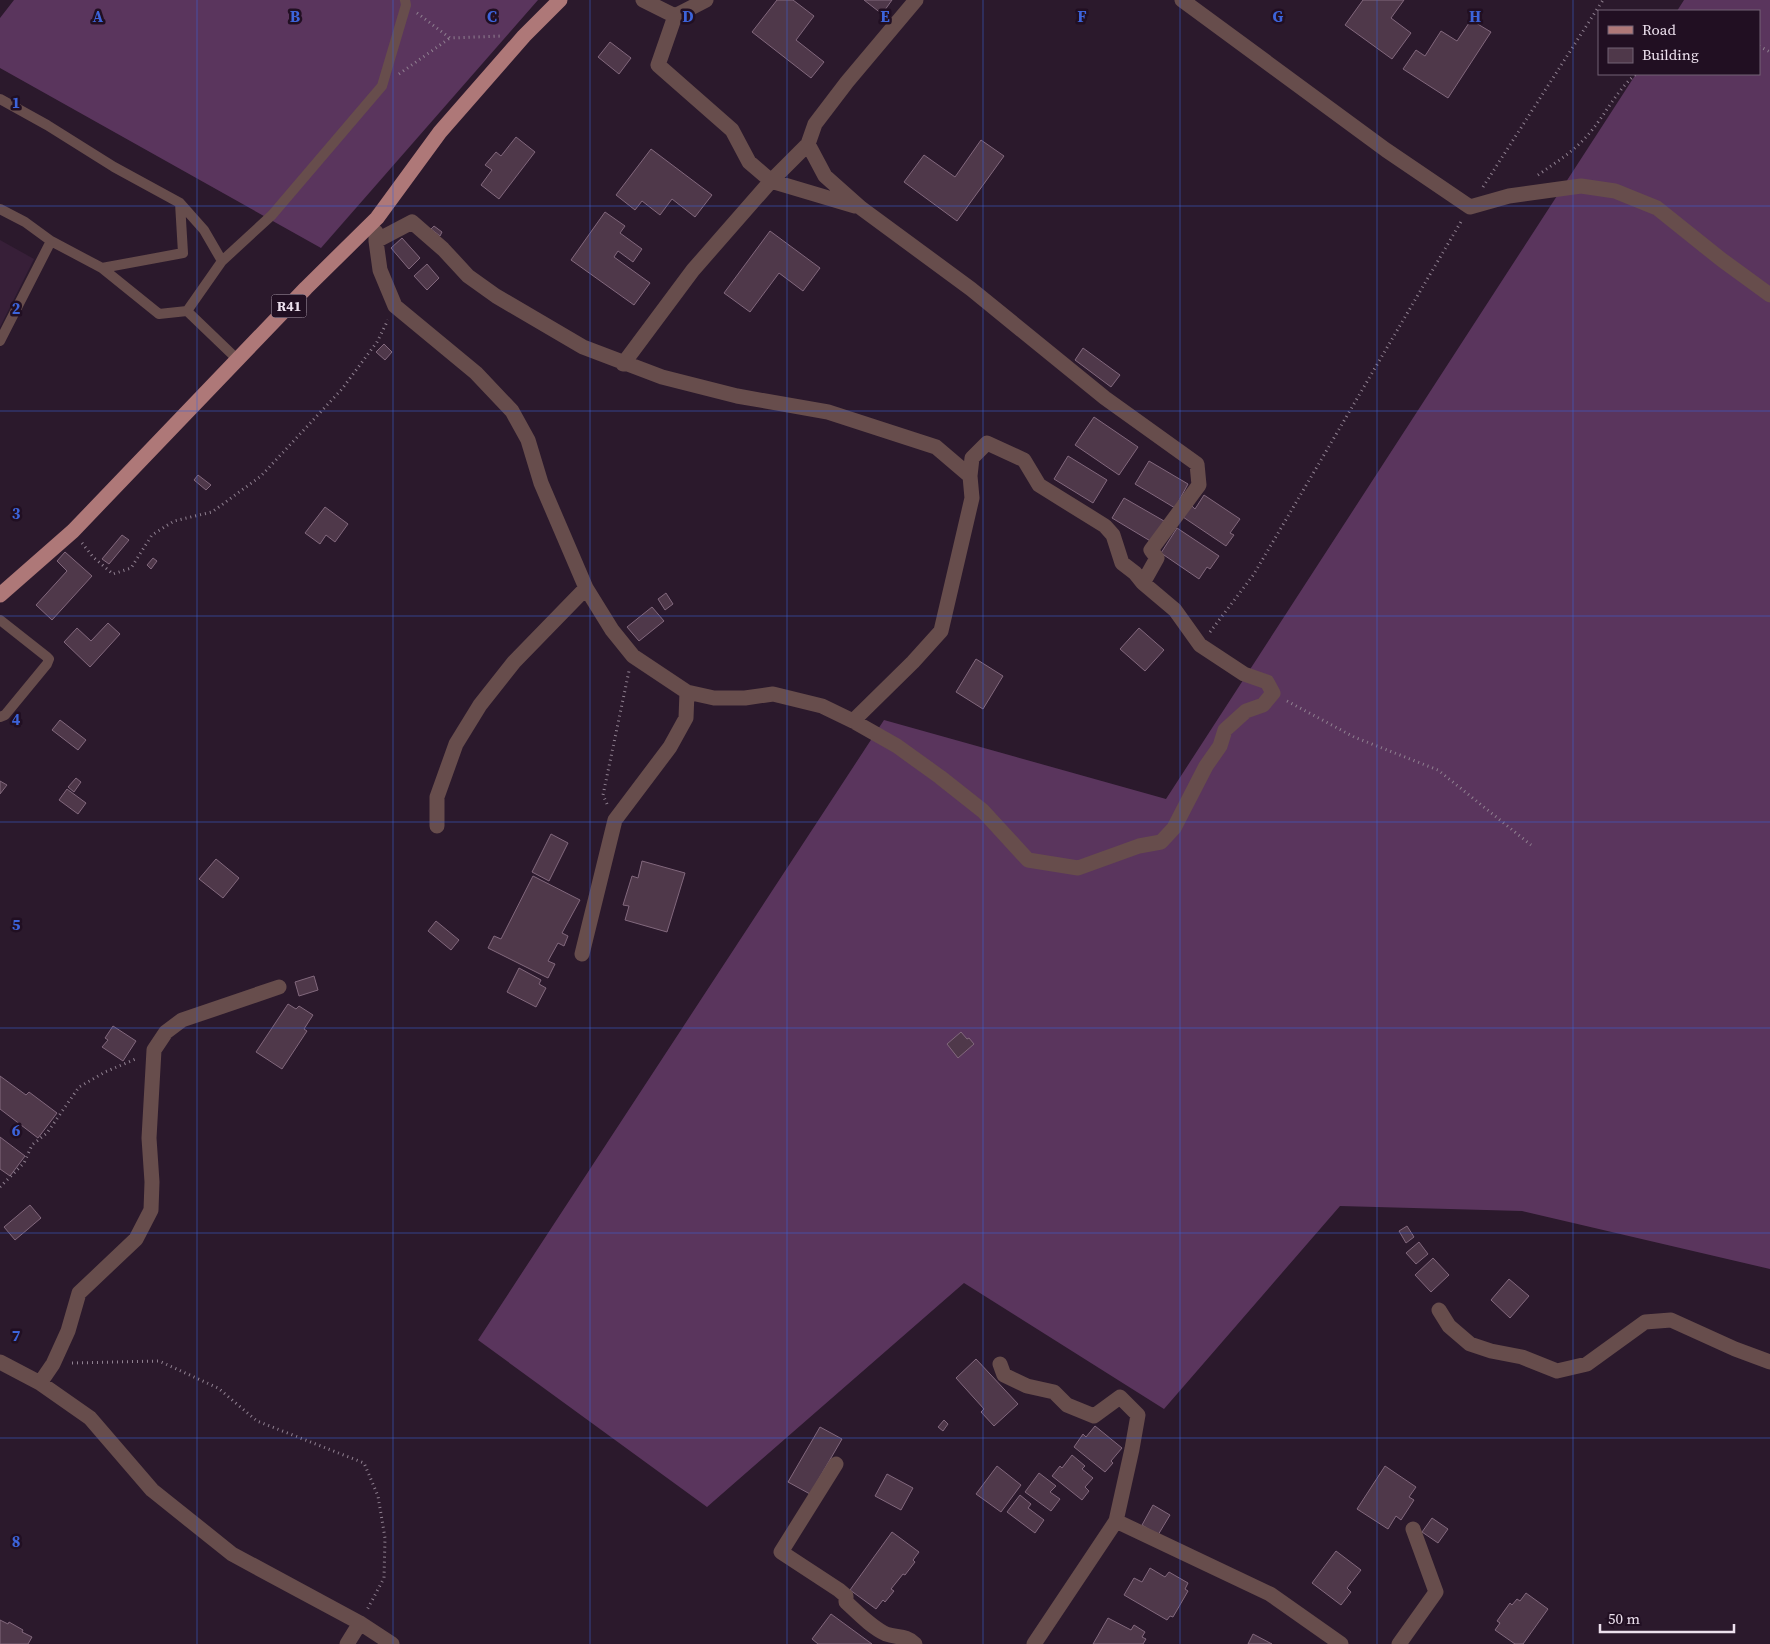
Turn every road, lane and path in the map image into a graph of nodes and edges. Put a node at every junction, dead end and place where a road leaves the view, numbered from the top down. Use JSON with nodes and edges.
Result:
{"nodes":[{"id":1,"x":560,"y":0,"type":"edge"},
{"id":2,"x":643,"y":0,"type":"edge"},
{"id":3,"x":706,"y":0,"type":"edge"},
{"id":4,"x":916,"y":0,"type":"edge"},
{"id":5,"x":1182,"y":0,"type":"edge"},
{"id":6,"x":1603,"y":0,"type":"edge"},
{"id":7,"x":405,"y":3,"type":"edge"},
{"id":8,"x":675,"y":16,"type":"junction"},
{"id":9,"x":524,"y":36,"type":"junction"},
{"id":10,"x":450,"y":38,"type":"junction"},
{"id":11,"x":1635,"y":75,"type":"edge"},
{"id":12,"x":382,"y":86,"type":"junction"},
{"id":13,"x":0,"y":99,"type":"edge"},
{"id":14,"x":808,"y":144,"type":"junction"},
{"id":15,"x":1533,"y":179,"type":"dead end"},
{"id":16,"x":772,"y":181,"type":"junction"},
{"id":17,"x":180,"y":203,"type":"junction"},
{"id":18,"x":1470,"y":207,"type":"junction"},
{"id":19,"x":860,"y":208,"type":"junction"},
{"id":20,"x":0,"y":209,"type":"edge"},
{"id":21,"x":377,"y":218,"type":"junction"},
{"id":22,"x":376,"y":241,"type":"junction"},
{"id":23,"x":51,"y":242,"type":"junction"},
{"id":24,"x":222,"y":261,"type":"junction"},
{"id":25,"x":102,"y":268,"type":"junction"},
{"id":26,"x":1770,"y":295,"type":"edge"},
{"id":27,"x":395,"y":306,"type":"junction"},
{"id":28,"x":187,"y":311,"type":"junction"},
{"id":29,"x":0,"y":341,"type":"edge"},
{"id":30,"x":238,"y":360,"type":"junction"},
{"id":31,"x":623,"y":364,"type":"junction"},
{"id":32,"x":970,"y":476,"type":"junction"},
{"id":33,"x":73,"y":531,"type":"junction"},
{"id":34,"x":1142,"y":583,"type":"junction"},
{"id":35,"x":586,"y":588,"type":"junction"},
{"id":36,"x":0,"y":594,"type":"edge"},
{"id":37,"x":0,"y":620,"type":"edge"},
{"id":38,"x":1200,"y":645,"type":"junction"},
{"id":39,"x":633,"y":656,"type":"junction"},
{"id":40,"x":686,"y":692,"type":"junction"},
{"id":41,"x":1273,"y":693,"type":"junction"},
{"id":42,"x":0,"y":716,"type":"edge"},
{"id":43,"x":853,"y":721,"type":"junction"},
{"id":44,"x":615,"y":820,"type":"junction"},
{"id":45,"x":437,"y":826,"type":"dead end"},
{"id":46,"x":1531,"y":845,"type":"dead end"},
{"id":47,"x":582,"y":954,"type":"dead end"},
{"id":48,"x":279,"y":987,"type":"dead end"},
{"id":49,"x":154,"y":1050,"type":"junction"},
{"id":50,"x":0,"y":1187,"type":"edge"},
{"id":51,"x":1439,"y":1310,"type":"dead end"},
{"id":52,"x":0,"y":1362,"type":"edge"},
{"id":53,"x":1770,"y":1362,"type":"edge"},
{"id":54,"x":53,"y":1364,"type":"junction"},
{"id":55,"x":1000,"y":1364,"type":"dead end"},
{"id":56,"x":40,"y":1383,"type":"junction"},
{"id":57,"x":836,"y":1464,"type":"dead end"},
{"id":58,"x":1116,"y":1521,"type":"junction"},
{"id":59,"x":1413,"y":1529,"type":"dead end"},
{"id":60,"x":360,"y":1623,"type":"junction"},
{"id":61,"x":347,"y":1644,"type":"edge"},
{"id":62,"x":392,"y":1644,"type":"edge"},
{"id":63,"x":915,"y":1644,"type":"edge"},
{"id":64,"x":1034,"y":1644,"type":"edge"},
{"id":65,"x":1341,"y":1644,"type":"edge"},
{"id":66,"x":1399,"y":1644,"type":"edge"}],
"edges":[{"from":1,"to":9,"type":"main road","number":"R41"},
{"from":2,"to":8,"type":"street"},
{"from":3,"to":8,"type":"street"},
{"from":4,"to":14,"type":"street"},
{"from":5,"to":18,"type":"street"},
{"from":6,"to":18,"type":"path"},
{"from":7,"to":10,"type":"path"},
{"from":7,"to":12,"type":"lane"},
{"from":8,"to":16,"type":"street"},
{"from":9,"to":10,"type":"path"},
{"from":9,"to":21,"type":"main road","number":"R41"},
{"from":10,"to":12,"type":"path"},
{"from":11,"to":15,"type":"path"},
{"from":12,"to":24,"type":"lane"},
{"from":13,"to":17,"type":"lane"},
{"from":14,"to":16,"type":"street"},
{"from":14,"to":19,"type":"street"},
{"from":16,"to":19,"type":"street"},
{"from":16,"to":31,"type":"street"},
{"from":17,"to":24,"type":"lane"},
{"from":17,"to":25,"type":"lane"},
{"from":18,"to":26,"type":"street"},
{"from":18,"to":38,"type":"path"},
{"from":19,"to":34,"type":"street"},
{"from":20,"to":23,"type":"lane"},
{"from":21,"to":22,"type":"street"},
{"from":21,"to":30,"type":"main road","number":"R41"},
{"from":22,"to":27,"type":"street"},
{"from":22,"to":31,"type":"street"},
{"from":23,"to":25,"type":"lane"},
{"from":23,"to":29,"type":"lane"},
{"from":24,"to":28,"type":"lane"},
{"from":25,"to":28,"type":"lane"},
{"from":27,"to":33,"type":"path"},
{"from":27,"to":35,"type":"street"},
{"from":28,"to":30,"type":"lane"},
{"from":30,"to":33,"type":"main road","number":"R41"},
{"from":31,"to":32,"type":"street"},
{"from":32,"to":34,"type":"street"},
{"from":32,"to":43,"type":"street"},
{"from":33,"to":36,"type":"main road","number":"R41"},
{"from":34,"to":38,"type":"street"},
{"from":35,"to":39,"type":"street"},
{"from":35,"to":45,"type":"street"},
{"from":37,"to":42,"type":"lane"},
{"from":38,"to":41,"type":"street"},
{"from":39,"to":40,"type":"street"},
{"from":39,"to":44,"type":"path"},
{"from":40,"to":43,"type":"street"},
{"from":40,"to":44,"type":"street"},
{"from":41,"to":43,"type":"street"},
{"from":41,"to":46,"type":"path"},
{"from":44,"to":47,"type":"street"},
{"from":48,"to":49,"type":"street"},
{"from":49,"to":50,"type":"path"},
{"from":49,"to":54,"type":"street"},
{"from":51,"to":53,"type":"street"},
{"from":52,"to":56,"type":"street"},
{"from":54,"to":56,"type":"street"},
{"from":54,"to":60,"type":"path"},
{"from":55,"to":58,"type":"street"},
{"from":56,"to":60,"type":"street"},
{"from":57,"to":63,"type":"street"},
{"from":58,"to":64,"type":"street"},
{"from":58,"to":65,"type":"street"},
{"from":59,"to":66,"type":"street"},
{"from":60,"to":61,"type":"street"},
{"from":60,"to":62,"type":"street"}]}
